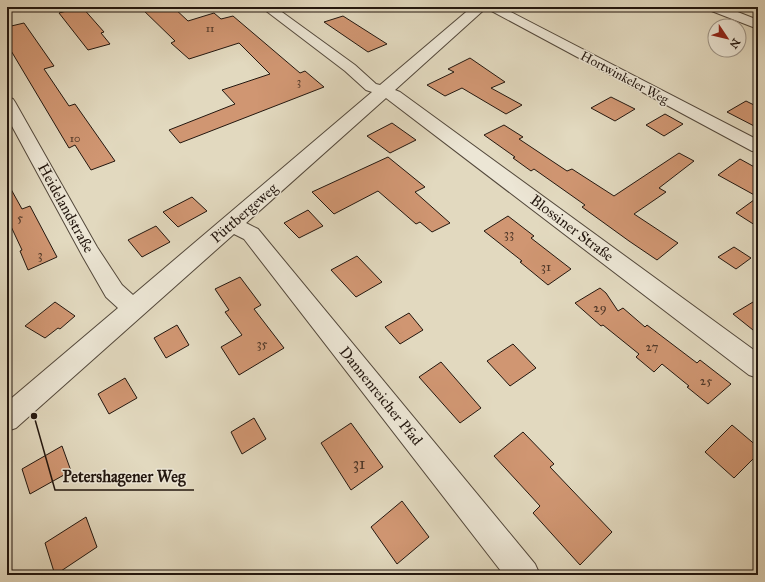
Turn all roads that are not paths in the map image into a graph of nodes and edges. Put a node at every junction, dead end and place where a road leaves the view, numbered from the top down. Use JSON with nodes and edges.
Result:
{"nodes":[{"id":1,"x":267,"y":7,"type":"edge"},
{"id":2,"x":480,"y":7,"type":"edge"},
{"id":3,"x":491,"y":7,"type":"edge"},
{"id":4,"x":714,"y":7,"type":"edge"},
{"id":5,"x":758,"y":25,"type":"edge"},
{"id":6,"x":384,"y":92,"type":"junction"},
{"id":7,"x":7,"y":102,"type":"edge"},
{"id":8,"x":758,"y":147,"type":"edge"},
{"id":9,"x":232,"y":224,"type":"junction"},
{"id":10,"x":134,"y":308,"type":"junction"},
{"id":11,"x":758,"y":367,"type":"edge"},
{"id":12,"x":7,"y":419,"type":"edge"},
{"id":13,"x":524,"y":575,"type":"edge"}],
"edges":[{"from":1,"to":6,"type":"street","name":"Blossiner Straße"},
{"from":2,"to":6,"type":"street","name":"Püttbergeweg"},
{"from":3,"to":8,"type":"street","name":"Hortwinkeler Weg"},
{"from":4,"to":5,"type":"street"},
{"from":6,"to":9,"type":"street","name":"Püttbergeweg"},
{"from":6,"to":11,"type":"street","name":"Blossiner Straße"},
{"from":7,"to":10,"type":"street","name":"Heidelandstraße"},
{"from":9,"to":10,"type":"street","name":"Püttbergeweg"},
{"from":9,"to":13,"type":"street","name":"Dannenreicher Pfad"},
{"from":10,"to":12,"type":"street","name":"Püttbergeweg"}]}
